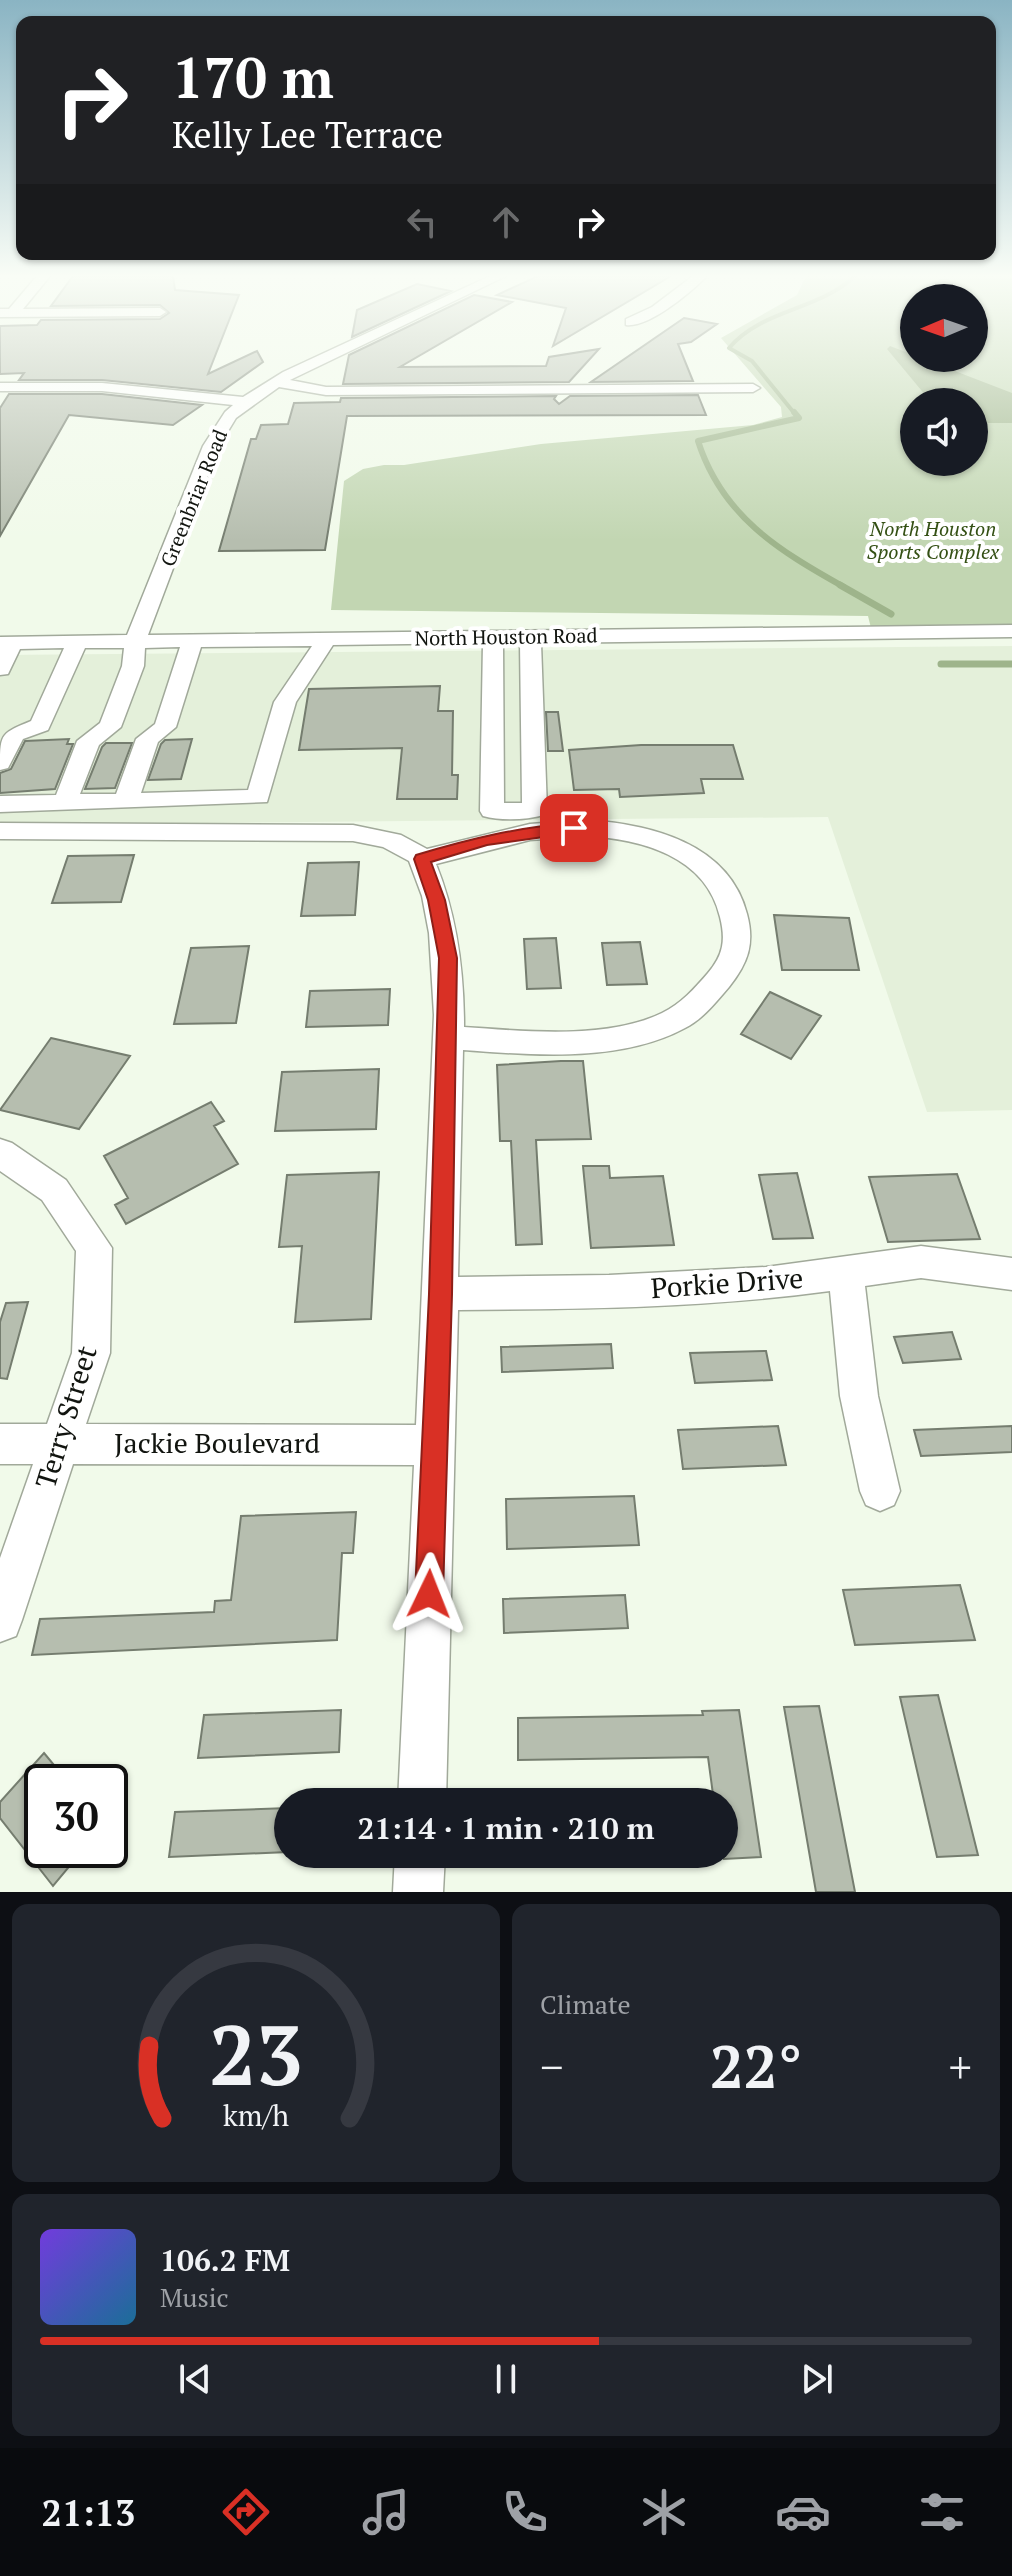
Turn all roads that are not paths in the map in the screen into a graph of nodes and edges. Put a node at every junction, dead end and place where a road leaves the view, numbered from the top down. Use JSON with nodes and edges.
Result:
{"nodes":[{"id":1,"x":313,"y":364,"type":"edge"},
{"id":2,"x":276,"y":382,"type":"junction"},
{"id":3,"x":0,"y":387,"type":"edge"},
{"id":4,"x":753,"y":388,"type":"dead end"},
{"id":5,"x":245,"y":402,"type":"junction"},
{"id":6,"x":1012,"y":631,"type":"edge"},
{"id":7,"x":493,"y":637,"type":"junction"},
{"id":8,"x":530,"y":637,"type":"junction"},
{"id":9,"x":327,"y":639,"type":"junction"},
{"id":10,"x":192,"y":641,"type":"junction"},
{"id":11,"x":77,"y":642,"type":"junction"},
{"id":12,"x":135,"y":642,"type":"junction"},
{"id":13,"x":7,"y":643,"type":"edge"},
{"id":14,"x":0,"y":669,"type":"edge"},
{"id":15,"x":0,"y":763,"type":"edge"},
{"id":16,"x":126,"y":801,"type":"junction"},
{"id":17,"x":65,"y":802,"type":"junction"},
{"id":18,"x":0,"y":804,"type":"edge"},
{"id":19,"x":0,"y":831,"type":"edge"},
{"id":20,"x":422,"y":859,"type":"junction"},
{"id":21,"x":447,"y":1037,"type":"junction"},
{"id":22,"x":0,"y":1153,"type":"edge"},
{"id":23,"x":846,"y":1273,"type":"junction"},
{"id":24,"x":1012,"y":1274,"type":"edge"},
{"id":25,"x":441,"y":1294,"type":"junction"},
{"id":26,"x":60,"y":1442,"type":"junction"},
{"id":27,"x":0,"y":1444,"type":"edge"},
{"id":28,"x":435,"y":1445,"type":"junction"},
{"id":29,"x":880,"y":1491,"type":"dead end"},
{"id":30,"x":0,"y":1620,"type":"edge"},
{"id":31,"x":423,"y":1788,"type":"edge"},
{"id":32,"x":419,"y":1868,"type":"edge"},
{"id":33,"x":418,"y":1892,"type":"edge"}],
"edges":[{"from":1,"to":2,"type":"street","name":"Greenbriar Road"},
{"from":2,"to":4,"type":"street"},
{"from":2,"to":5,"type":"street","name":"Greenbriar Road"},
{"from":3,"to":5,"type":"street"},
{"from":5,"to":12,"type":"street","name":"Greenbriar Road"},
{"from":6,"to":8,"type":"street","name":"North Houston Road"},
{"from":7,"to":8,"type":"street","name":"North Houston Road"},
{"from":7,"to":8,"type":"street"},
{"from":7,"to":9,"type":"street","name":"North Houston Road"},
{"from":9,"to":10,"type":"street","name":"North Houston Road"},
{"from":9,"to":16,"type":"street"},
{"from":10,"to":12,"type":"street","name":"North Houston Road"},
{"from":10,"to":16,"type":"street"},
{"from":11,"to":12,"type":"street","name":"North Houston Road"},
{"from":11,"to":13,"type":"street","name":"North Houston Road"},
{"from":11,"to":15,"type":"street"},
{"from":12,"to":17,"type":"street","name":"Greenbriar Road"},
{"from":13,"to":14,"type":"street"},
{"from":16,"to":17,"type":"street"},
{"from":17,"to":18,"type":"street"},
{"from":19,"to":20,"type":"street"},
{"from":20,"to":21,"type":"street"},
{"from":20,"to":21,"type":"street"},
{"from":21,"to":25,"type":"street"},
{"from":22,"to":26,"type":"street","name":"Terry Street"},
{"from":23,"to":24,"type":"street","name":"Porkie Drive"},
{"from":23,"to":25,"type":"street","name":"Porkie Drive"},
{"from":23,"to":29,"type":"street"},
{"from":25,"to":28,"type":"street"},
{"from":26,"to":27,"type":"street","name":"Jackie Boulevard"},
{"from":26,"to":28,"type":"street","name":"Jackie Boulevard"},
{"from":26,"to":30,"type":"street","name":"Terry Street"},
{"from":28,"to":31,"type":"street"},
{"from":32,"to":33,"type":"street"}]}
